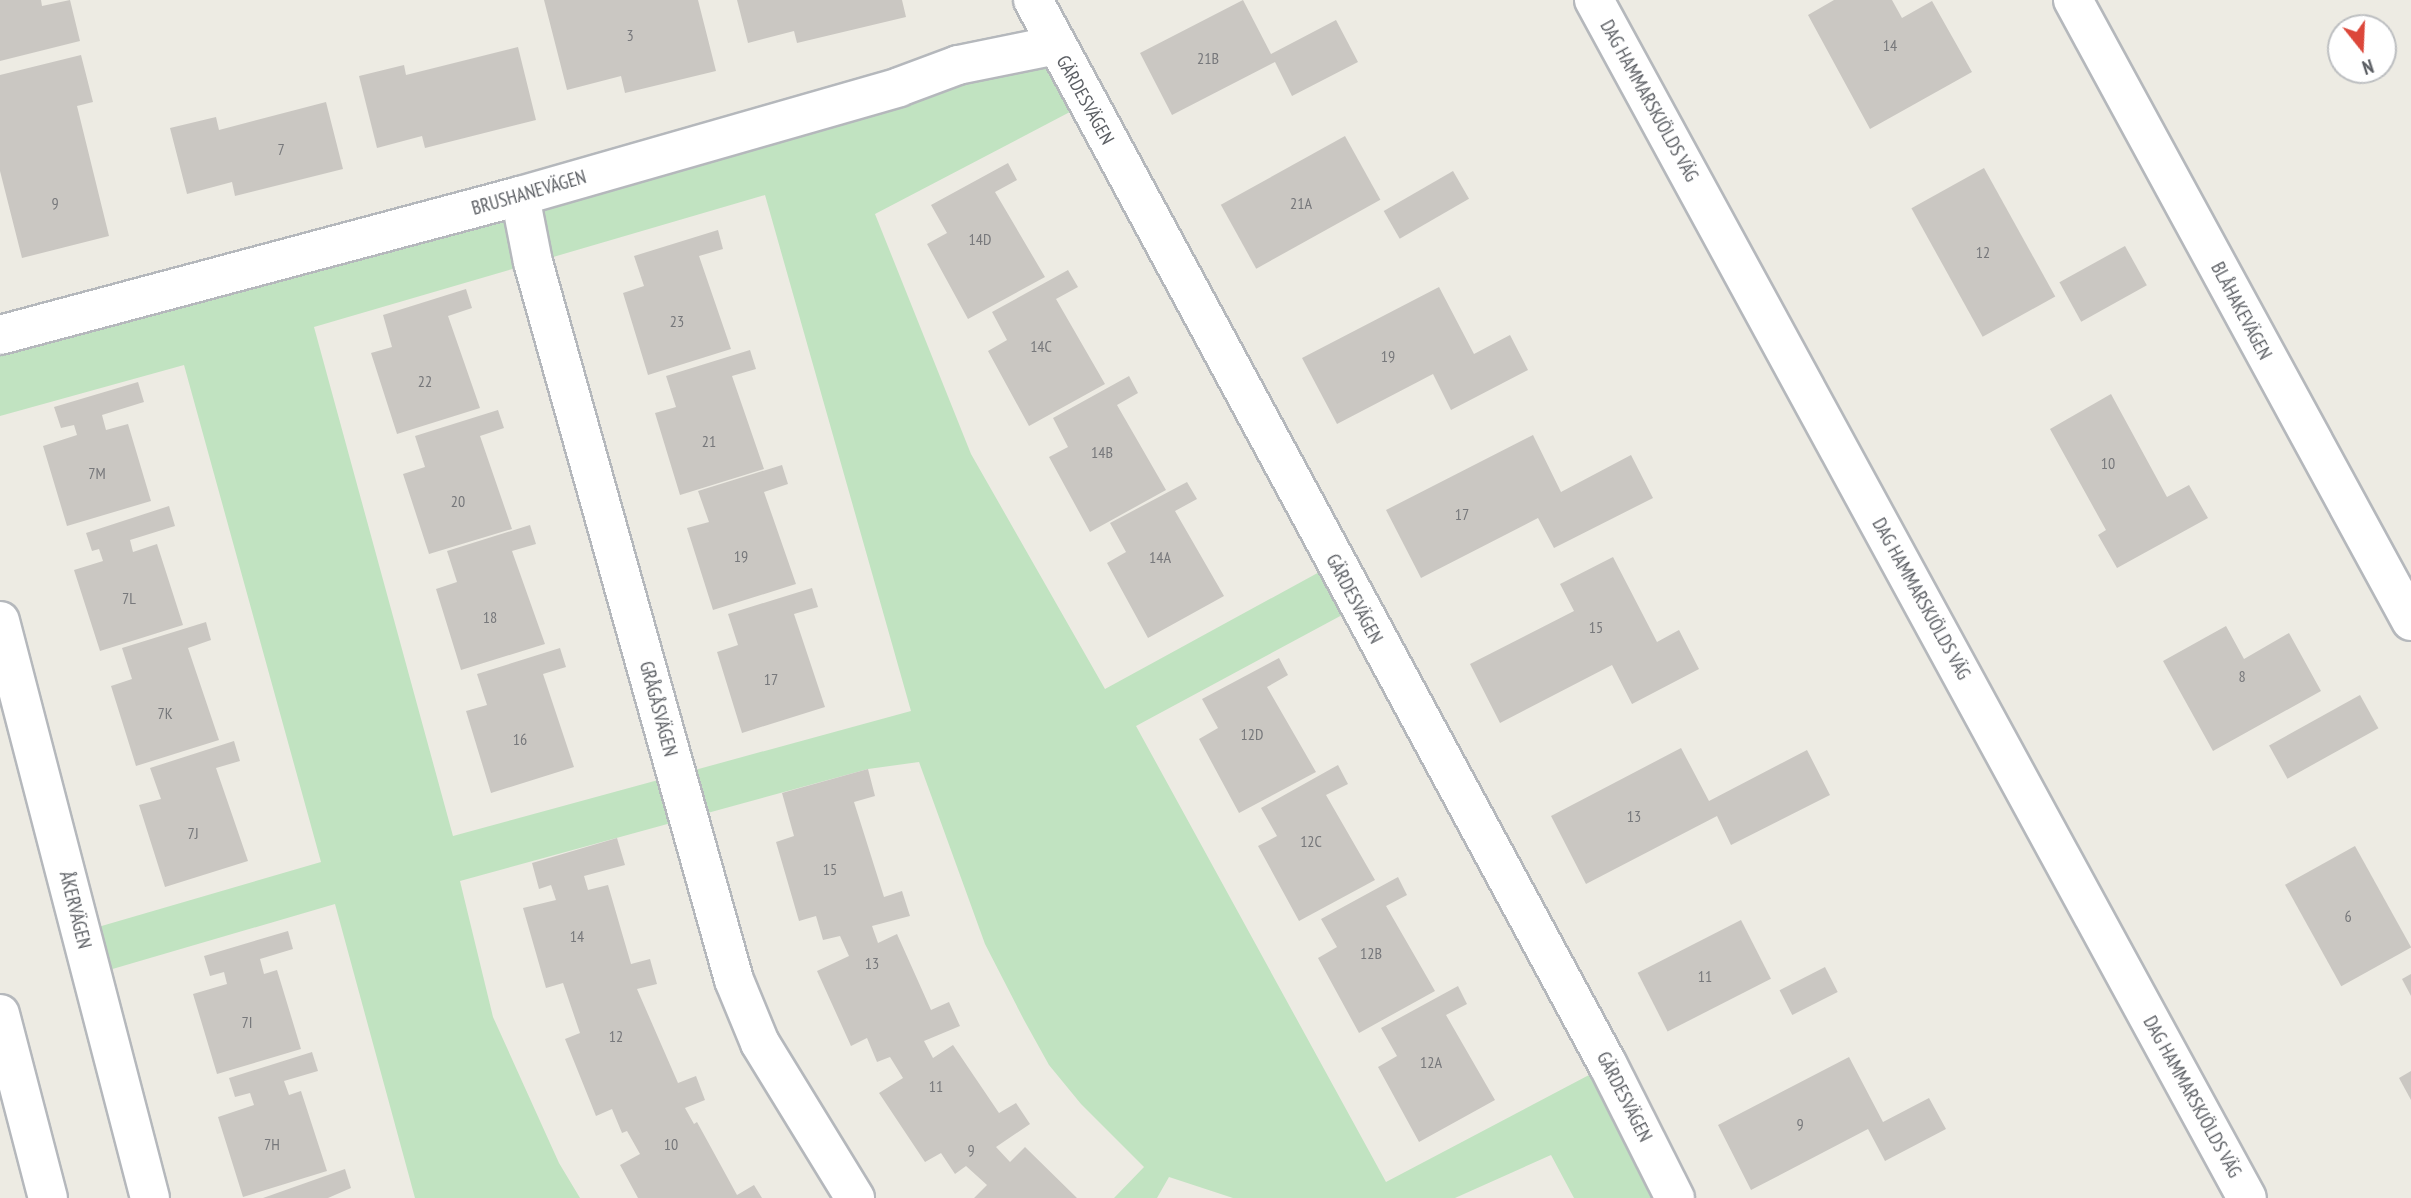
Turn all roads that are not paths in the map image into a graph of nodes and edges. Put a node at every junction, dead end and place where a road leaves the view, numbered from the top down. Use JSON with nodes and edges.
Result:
{"nodes":[{"id":1,"x":1033,"y":0,"type":"edge"},
{"id":2,"x":1594,"y":0,"type":"edge"},
{"id":3,"x":2073,"y":0,"type":"edge"},
{"id":4,"x":1056,"y":45,"type":"junction"},
{"id":5,"x":520,"y":196,"type":"junction"},
{"id":6,"x":0,"y":335,"type":"edge"},
{"id":7,"x":0,"y":621,"type":"edge"},
{"id":8,"x":2411,"y":621,"type":"edge"},
{"id":9,"x":0,"y":1014,"type":"edge"},
{"id":10,"x":48,"y":1198,"type":"edge"},
{"id":11,"x":150,"y":1198,"type":"edge"},
{"id":12,"x":855,"y":1198,"type":"edge"},
{"id":13,"x":1675,"y":1198,"type":"edge"},
{"id":14,"x":2247,"y":1198,"type":"edge"}],
"edges":[{"from":1,"to":4,"type":"street","name":"GÄRDESVÄGEN"},
{"from":2,"to":14,"type":"street","name":"DAG HAMMARSKJÖLDS VÄG"},
{"from":3,"to":8,"type":"street","name":"BLÅHAKEVÄGEN"},
{"from":4,"to":5,"type":"street","name":"BRUSHANEVÄGEN"},
{"from":4,"to":13,"type":"street","name":"GÄRDESVÄGEN"},
{"from":5,"to":6,"type":"street","name":"BRUSHANEVÄGEN"},
{"from":5,"to":12,"type":"street","name":"GRÅGÅSVÄGEN"},
{"from":7,"to":11,"type":"street","name":"ÅKERVÄGEN"},
{"from":9,"to":10,"type":"street"}]}
